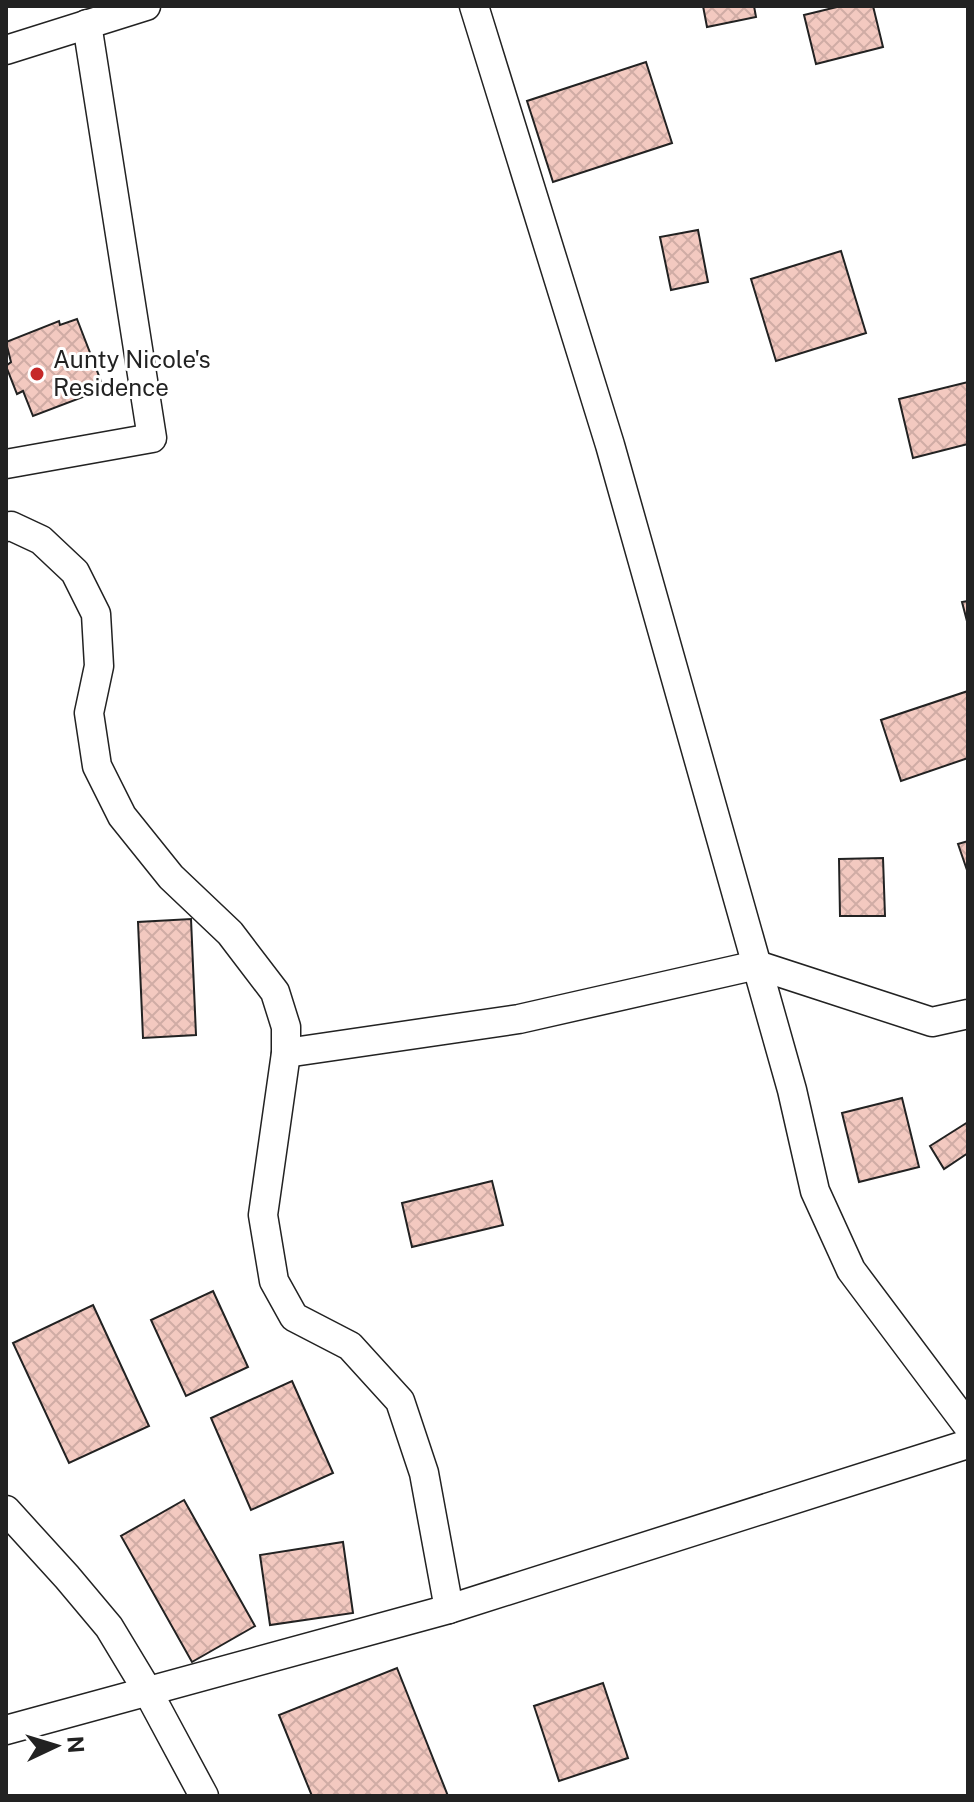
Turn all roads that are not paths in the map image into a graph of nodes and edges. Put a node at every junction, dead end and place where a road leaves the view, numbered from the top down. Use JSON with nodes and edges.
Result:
{"nodes":[{"id":1,"x":146,"y":6,"type":"edge"},
{"id":2,"x":474,"y":6,"type":"edge"},
{"id":3,"x":87,"y":24,"type":"junction"},
{"id":4,"x":6,"y":50,"type":"edge"},
{"id":5,"x":6,"y":464,"type":"edge"},
{"id":6,"x":8,"y":520,"type":"edge"},
{"id":7,"x":757,"y":965,"type":"junction"},
{"id":8,"x":968,"y":1014,"type":"edge"},
{"id":9,"x":286,"y":1053,"type":"junction"},
{"id":10,"x":968,"y":1426,"type":"edge"},
{"id":11,"x":968,"y":1444,"type":"edge"},
{"id":12,"x":6,"y":1510,"type":"edge"},
{"id":13,"x":449,"y":1609,"type":"junction"},
{"id":14,"x":147,"y":1690,"type":"junction"},
{"id":15,"x":6,"y":1730,"type":"edge"},
{"id":16,"x":204,"y":1796,"type":"edge"}],
"edges":[{"from":1,"to":3,"type":"street"},
{"from":2,"to":7,"type":"street"},
{"from":3,"to":4,"type":"street"},
{"from":3,"to":5,"type":"street"},
{"from":6,"to":9,"type":"street"},
{"from":7,"to":8,"type":"street"},
{"from":7,"to":9,"type":"street"},
{"from":7,"to":10,"type":"street"},
{"from":9,"to":13,"type":"street"},
{"from":11,"to":13,"type":"street"},
{"from":12,"to":14,"type":"street"},
{"from":13,"to":14,"type":"street"},
{"from":14,"to":15,"type":"street"},
{"from":14,"to":16,"type":"street"}]}
